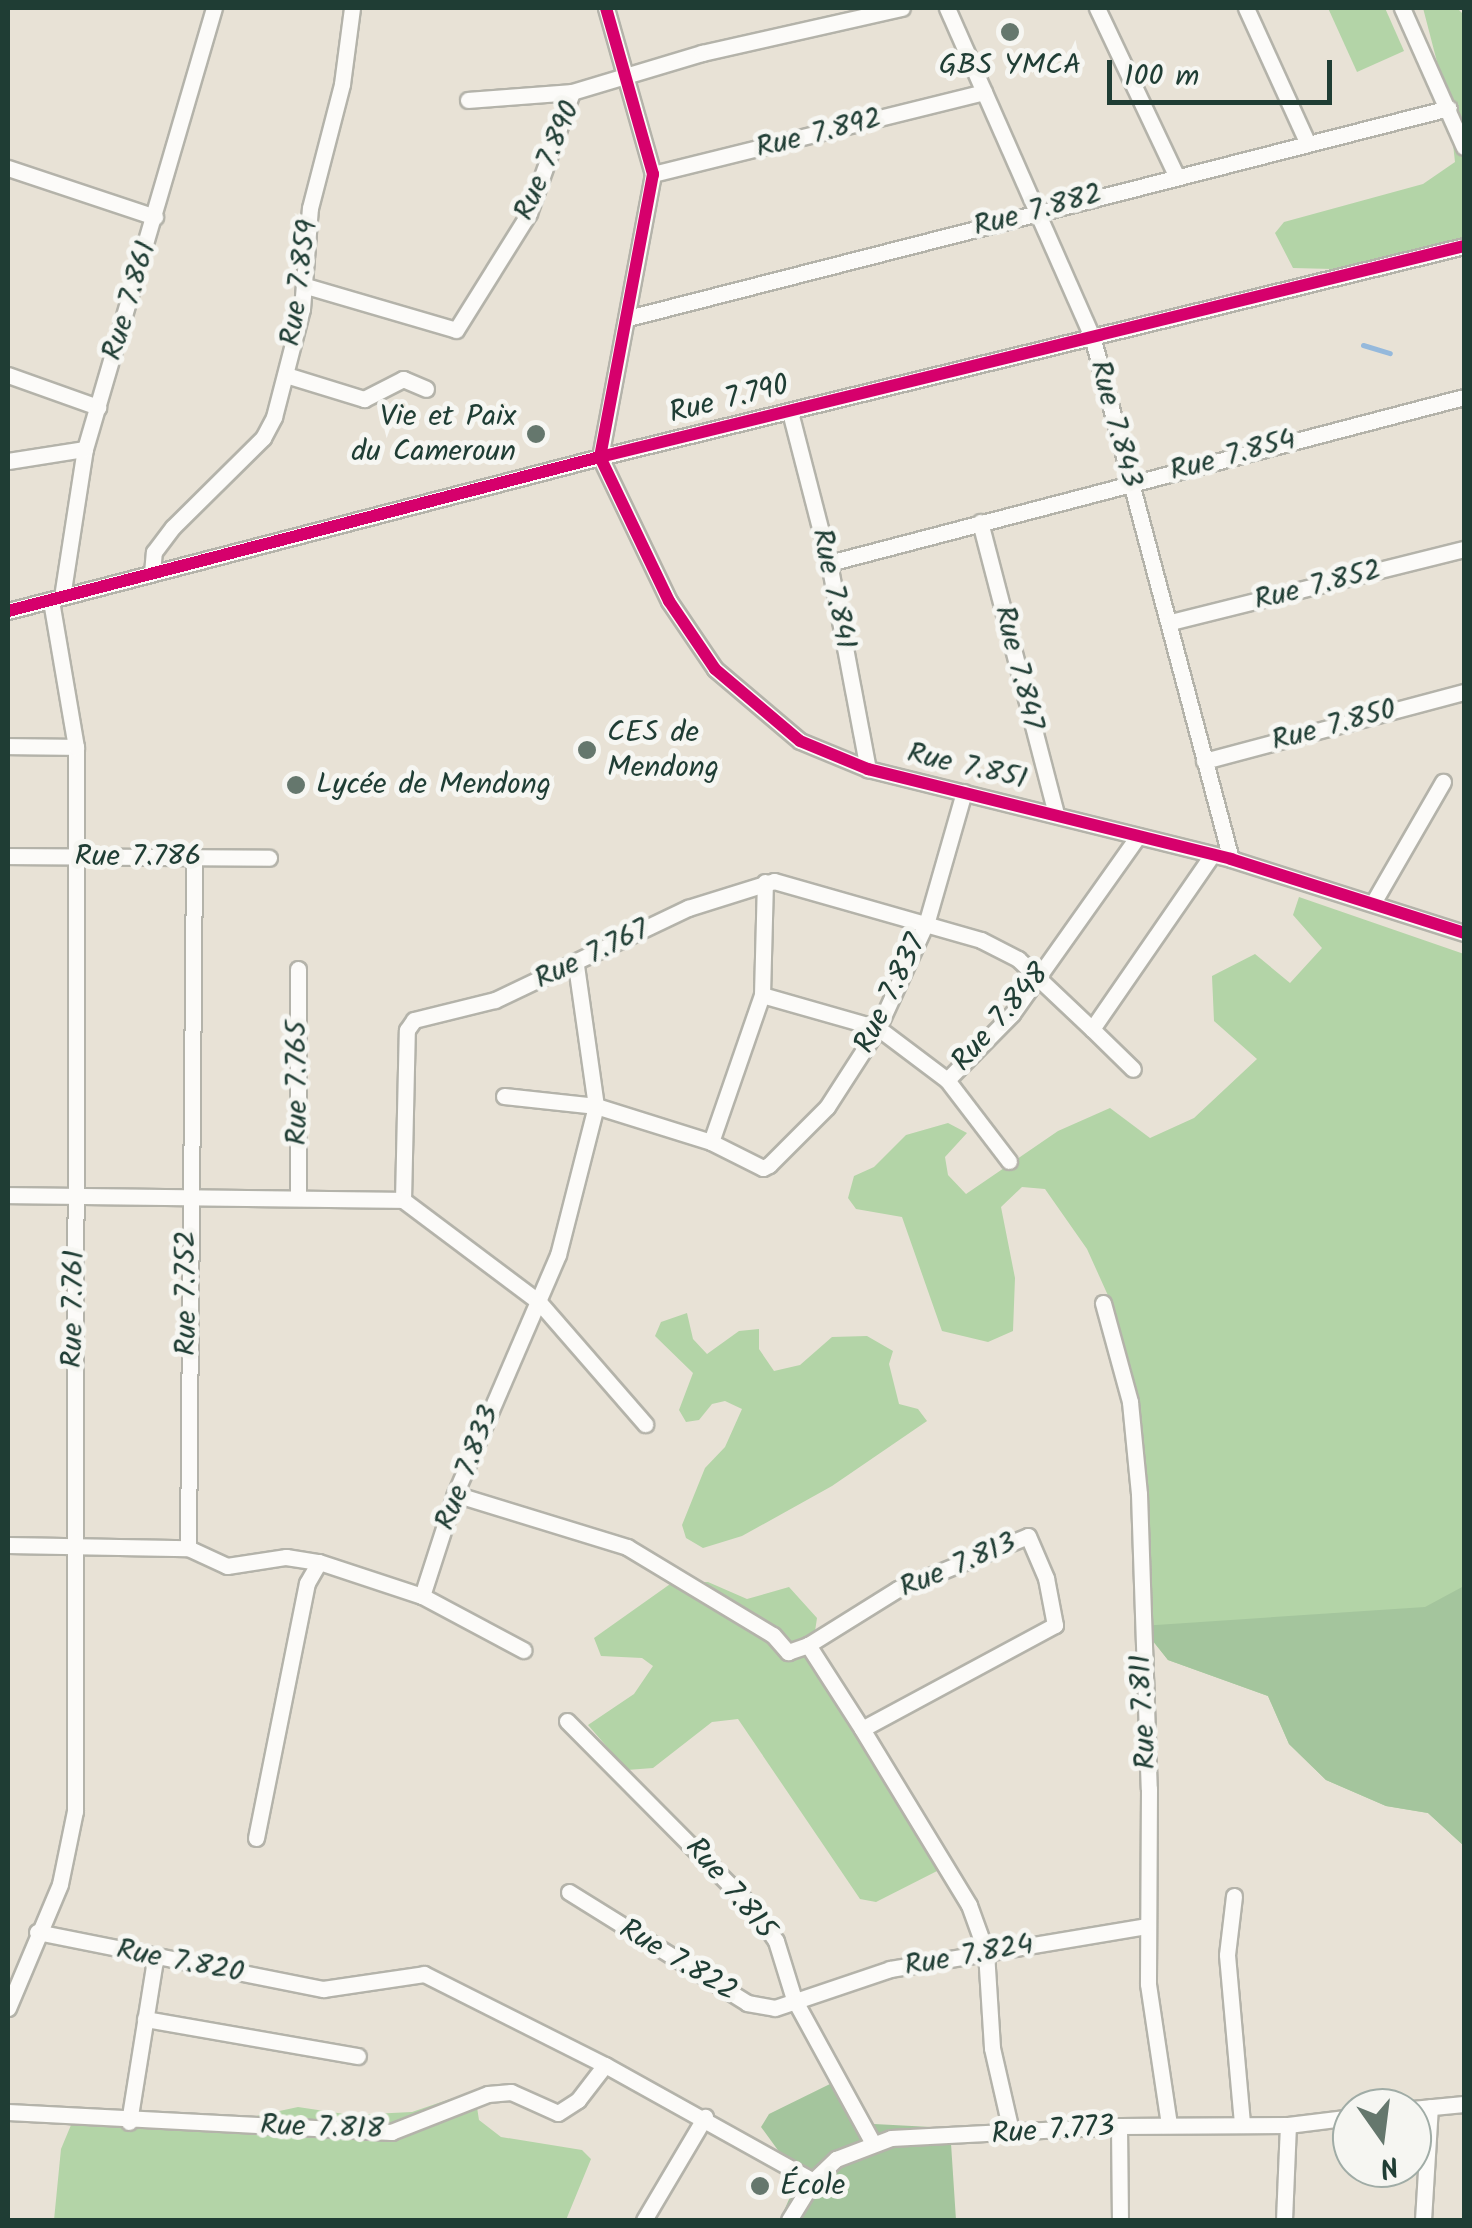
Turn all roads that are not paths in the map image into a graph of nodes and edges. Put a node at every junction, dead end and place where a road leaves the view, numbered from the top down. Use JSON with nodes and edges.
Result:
{"nodes":[{"id":1,"x":214,"y":8,"type":"edge"},
{"id":2,"x":352,"y":8,"type":"edge"},
{"id":3,"x":606,"y":8,"type":"edge"},
{"id":4,"x":902,"y":8,"type":"edge"},
{"id":5,"x":947,"y":8,"type":"edge"},
{"id":6,"x":1096,"y":8,"type":"edge"},
{"id":7,"x":1246,"y":8,"type":"edge"},
{"id":8,"x":1402,"y":8,"type":"edge"},
{"id":9,"x":627,"y":78,"type":"junction"},
{"id":10,"x":572,"y":92,"type":"junction"},
{"id":11,"x":984,"y":92,"type":"junction"},
{"id":12,"x":468,"y":100,"type":"dead end"},
{"id":13,"x":1449,"y":108,"type":"junction"},
{"id":14,"x":1308,"y":144,"type":"junction"},
{"id":15,"x":1464,"y":147,"type":"edge"},
{"id":16,"x":8,"y":168,"type":"edge"},
{"id":17,"x":653,"y":174,"type":"junction"},
{"id":18,"x":1176,"y":175,"type":"junction"},
{"id":19,"x":1040,"y":212,"type":"junction"},
{"id":20,"x":155,"y":216,"type":"junction"},
{"id":21,"x":1464,"y":246,"type":"edge"},
{"id":22,"x":306,"y":286,"type":"junction"},
{"id":23,"x":628,"y":318,"type":"junction"},
{"id":24,"x":1092,"y":336,"type":"junction"},
{"id":25,"x":8,"y":375,"type":"edge"},
{"id":26,"x":286,"y":375,"type":"junction"},
{"id":27,"x":426,"y":389,"type":"dead end"},
{"id":28,"x":1464,"y":397,"type":"edge"},
{"id":29,"x":98,"y":407,"type":"junction"},
{"id":30,"x":790,"y":412,"type":"junction"},
{"id":31,"x":85,"y":449,"type":"junction"},
{"id":32,"x":600,"y":457,"type":"junction"},
{"id":33,"x":8,"y":461,"type":"edge"},
{"id":34,"x":1131,"y":483,"type":"junction"},
{"id":35,"x":980,"y":522,"type":"junction"},
{"id":36,"x":1464,"y":549,"type":"edge"},
{"id":37,"x":829,"y":563,"type":"junction"},
{"id":38,"x":152,"y":573,"type":"junction"},
{"id":39,"x":56,"y":599,"type":"junction"},
{"id":40,"x":8,"y":610,"type":"edge"},
{"id":41,"x":1171,"y":622,"type":"junction"},
{"id":42,"x":1464,"y":692,"type":"edge"},
{"id":43,"x":8,"y":746,"type":"edge"},
{"id":44,"x":76,"y":747,"type":"junction"},
{"id":45,"x":1204,"y":760,"type":"junction"},
{"id":46,"x":868,"y":769,"type":"junction"},
{"id":47,"x":1443,"y":782,"type":"dead end"},
{"id":48,"x":964,"y":792,"type":"junction"},
{"id":49,"x":1056,"y":814,"type":"junction"},
{"id":50,"x":1138,"y":836,"type":"junction"},
{"id":51,"x":1212,"y":855,"type":"junction"},
{"id":52,"x":8,"y":856,"type":"edge"},
{"id":53,"x":194,"y":856,"type":"junction"},
{"id":54,"x":78,"y":857,"type":"junction"},
{"id":55,"x":269,"y":858,"type":"dead end"},
{"id":56,"x":1231,"y":859,"type":"junction"},
{"id":57,"x":764,"y":882,"type":"junction"},
{"id":58,"x":1373,"y":903,"type":"junction"},
{"id":59,"x":927,"y":921,"type":"junction"},
{"id":60,"x":1464,"y":933,"type":"edge"},
{"id":61,"x":576,"y":965,"type":"junction"},
{"id":62,"x":298,"y":968,"type":"dead end"},
{"id":63,"x":1040,"y":977,"type":"junction"},
{"id":64,"x":762,"y":995,"type":"junction"},
{"id":65,"x":878,"y":1028,"type":"junction"},
{"id":66,"x":1092,"y":1029,"type":"junction"},
{"id":67,"x":1134,"y":1069,"type":"dead end"},
{"id":68,"x":947,"y":1080,"type":"junction"},
{"id":69,"x":504,"y":1096,"type":"dead end"},
{"id":70,"x":596,"y":1106,"type":"junction"},
{"id":71,"x":711,"y":1142,"type":"junction"},
{"id":72,"x":1009,"y":1160,"type":"dead end"},
{"id":73,"x":8,"y":1195,"type":"edge"},
{"id":74,"x":76,"y":1196,"type":"junction"},
{"id":75,"x":186,"y":1197,"type":"junction"},
{"id":76,"x":298,"y":1198,"type":"junction"},
{"id":77,"x":402,"y":1200,"type":"junction"},
{"id":78,"x":539,"y":1302,"type":"junction"},
{"id":79,"x":1104,"y":1303,"type":"dead end"},
{"id":80,"x":645,"y":1424,"type":"dead end"},
{"id":81,"x":455,"y":1494,"type":"junction"},
{"id":82,"x":8,"y":1545,"type":"edge"},
{"id":83,"x":71,"y":1546,"type":"junction"},
{"id":84,"x":188,"y":1548,"type":"junction"},
{"id":85,"x":319,"y":1562,"type":"junction"},
{"id":86,"x":422,"y":1596,"type":"junction"},
{"id":87,"x":808,"y":1645,"type":"junction"},
{"id":88,"x":523,"y":1650,"type":"dead end"},
{"id":89,"x":567,"y":1720,"type":"dead end"},
{"id":90,"x":862,"y":1730,"type":"junction"},
{"id":91,"x":256,"y":1838,"type":"dead end"},
{"id":92,"x":569,"y":1892,"type":"dead end"},
{"id":93,"x":1234,"y":1896,"type":"dead end"},
{"id":94,"x":1147,"y":1926,"type":"junction"},
{"id":95,"x":37,"y":1932,"type":"junction"},
{"id":96,"x":986,"y":1952,"type":"junction"},
{"id":97,"x":155,"y":1960,"type":"junction"},
{"id":98,"x":794,"y":1999,"type":"junction"},
{"id":99,"x":8,"y":2008,"type":"edge"},
{"id":100,"x":145,"y":2019,"type":"junction"},
{"id":101,"x":358,"y":2056,"type":"dead end"},
{"id":102,"x":605,"y":2065,"type":"junction"},
{"id":103,"x":1464,"y":2104,"type":"edge"},
{"id":104,"x":1432,"y":2106,"type":"edge"},
{"id":105,"x":8,"y":2112,"type":"edge"},
{"id":106,"x":704,"y":2116,"type":"junction"},
{"id":107,"x":1332,"y":2120,"type":"edge"},
{"id":108,"x":129,"y":2122,"type":"junction"},
{"id":109,"x":1242,"y":2122,"type":"junction"},
{"id":110,"x":1169,"y":2124,"type":"junction"},
{"id":111,"x":1288,"y":2125,"type":"junction"},
{"id":112,"x":1119,"y":2126,"type":"junction"},
{"id":113,"x":1012,"y":2135,"type":"junction"},
{"id":114,"x":873,"y":2144,"type":"junction"},
{"id":115,"x":812,"y":2181,"type":"junction"},
{"id":116,"x":1425,"y":2188,"type":"edge"},
{"id":117,"x":644,"y":2220,"type":"edge"},
{"id":118,"x":789,"y":2220,"type":"edge"},
{"id":119,"x":1120,"y":2220,"type":"edge"},
{"id":120,"x":1284,"y":2220,"type":"edge"},
{"id":121,"x":1423,"y":2220,"type":"edge"}],
"edges":[{"from":1,"to":20,"type":"street","name":"Rue 7.861"},
{"from":2,"to":22,"type":"street","name":"Rue 7.859"},
{"from":3,"to":9,"type":"street"},
{"from":4,"to":9,"type":"street","name":"Rue 7.890"},
{"from":5,"to":11,"type":"street","name":"Rue 7.843"},
{"from":6,"to":18,"type":"street"},
{"from":7,"to":14,"type":"street"},
{"from":8,"to":13,"type":"street"},
{"from":9,"to":10,"type":"street","name":"Rue 7.890"},
{"from":9,"to":17,"type":"street"},
{"from":10,"to":12,"type":"street"},
{"from":10,"to":22,"type":"street","name":"Rue 7.890"},
{"from":11,"to":17,"type":"street","name":"Rue 7.892"},
{"from":11,"to":19,"type":"street","name":"Rue 7.843"},
{"from":13,"to":14,"type":"street","name":"Rue 7.882"},
{"from":13,"to":15,"type":"street"},
{"from":14,"to":18,"type":"street","name":"Rue 7.882"},
{"from":16,"to":20,"type":"street"},
{"from":17,"to":23,"type":"street"},
{"from":18,"to":19,"type":"street","name":"Rue 7.882"},
{"from":19,"to":23,"type":"street","name":"Rue 7.882"},
{"from":19,"to":24,"type":"street","name":"Rue 7.843"},
{"from":20,"to":29,"type":"street","name":"Rue 7.861"},
{"from":21,"to":24,"type":"street","name":"Rue 7.790"},
{"from":22,"to":26,"type":"street","name":"Rue 7.859"},
{"from":23,"to":32,"type":"street"},
{"from":24,"to":30,"type":"street","name":"Rue 7.790"},
{"from":24,"to":34,"type":"street","name":"Rue 7.843"},
{"from":25,"to":29,"type":"street"},
{"from":26,"to":27,"type":"street"},
{"from":26,"to":38,"type":"street","name":"Rue 7.859"},
{"from":28,"to":34,"type":"street","name":"Rue 7.854"},
{"from":29,"to":31,"type":"street","name":"Rue 7.861"},
{"from":30,"to":32,"type":"street","name":"Rue 7.790"},
{"from":30,"to":37,"type":"street","name":"Rue 7.841"},
{"from":31,"to":33,"type":"street"},
{"from":31,"to":39,"type":"street","name":"Rue 7.861"},
{"from":32,"to":38,"type":"street","name":"Rue 7.790"},
{"from":32,"to":46,"type":"street","name":"Rue 7.851"},
{"from":34,"to":35,"type":"street","name":"Rue 7.854"},
{"from":34,"to":41,"type":"street","name":"Rue 7.843"},
{"from":35,"to":37,"type":"street","name":"Rue 7.854"},
{"from":35,"to":49,"type":"street","name":"Rue 7.847"},
{"from":36,"to":41,"type":"street","name":"Rue 7.852"},
{"from":37,"to":46,"type":"street","name":"Rue 7.841"},
{"from":38,"to":39,"type":"street","name":"Rue 7.790"},
{"from":39,"to":40,"type":"street","name":"Rue 7.790"},
{"from":39,"to":44,"type":"street","name":"Rue 7.761"},
{"from":41,"to":45,"type":"street","name":"Rue 7.843"},
{"from":42,"to":45,"type":"street","name":"Rue 7.850"},
{"from":43,"to":44,"type":"street"},
{"from":44,"to":54,"type":"street","name":"Rue 7.761"},
{"from":45,"to":56,"type":"street","name":"Rue 7.843"},
{"from":46,"to":48,"type":"street","name":"Rue 7.851"},
{"from":47,"to":58,"type":"street"},
{"from":48,"to":49,"type":"street","name":"Rue 7.851"},
{"from":48,"to":59,"type":"street","name":"Rue 7.837"},
{"from":49,"to":50,"type":"street","name":"Rue 7.851"},
{"from":50,"to":51,"type":"street","name":"Rue 7.851"},
{"from":50,"to":63,"type":"street","name":"Rue 7.848"},
{"from":51,"to":56,"type":"street","name":"Rue 7.851"},
{"from":51,"to":66,"type":"street"},
{"from":52,"to":54,"type":"street","name":"Rue 7.786"},
{"from":53,"to":54,"type":"street","name":"Rue 7.786"},
{"from":53,"to":55,"type":"street","name":"Rue 7.786"},
{"from":53,"to":75,"type":"street","name":"Rue 7.752"},
{"from":54,"to":74,"type":"street","name":"Rue 7.761"},
{"from":56,"to":58,"type":"street","name":"Rue 7.851"},
{"from":57,"to":59,"type":"street","name":"Rue 7.767"},
{"from":57,"to":61,"type":"street","name":"Rue 7.767"},
{"from":57,"to":64,"type":"street"},
{"from":58,"to":60,"type":"street","name":"Rue 7.851"},
{"from":59,"to":63,"type":"street","name":"Rue 7.767"},
{"from":59,"to":65,"type":"street","name":"Rue 7.837"},
{"from":61,"to":70,"type":"street","name":"Rue 7.833"},
{"from":61,"to":77,"type":"street","name":"Rue 7.767"},
{"from":62,"to":76,"type":"street","name":"Rue 7.765"},
{"from":63,"to":66,"type":"street","name":"Rue 7.767"},
{"from":63,"to":68,"type":"street","name":"Rue 7.848"},
{"from":64,"to":65,"type":"street","name":"Rue 7.848"},
{"from":64,"to":71,"type":"street"},
{"from":65,"to":68,"type":"street","name":"Rue 7.848"},
{"from":65,"to":71,"type":"street","name":"Rue 7.837"},
{"from":66,"to":67,"type":"street","name":"Rue 7.767"},
{"from":68,"to":72,"type":"street"},
{"from":69,"to":70,"type":"street"},
{"from":70,"to":71,"type":"street"},
{"from":70,"to":78,"type":"street","name":"Rue 7.833"},
{"from":73,"to":74,"type":"street"},
{"from":74,"to":75,"type":"street"},
{"from":74,"to":83,"type":"street","name":"Rue 7.761"},
{"from":75,"to":76,"type":"street"},
{"from":75,"to":84,"type":"street","name":"Rue 7.752"},
{"from":76,"to":77,"type":"street"},
{"from":77,"to":78,"type":"street"},
{"from":78,"to":80,"type":"street"},
{"from":78,"to":81,"type":"street","name":"Rue 7.833"},
{"from":79,"to":94,"type":"street","name":"Rue 7.811"},
{"from":81,"to":86,"type":"street","name":"Rue 7.833"},
{"from":81,"to":87,"type":"street"},
{"from":82,"to":83,"type":"street"},
{"from":83,"to":84,"type":"street"},
{"from":83,"to":95,"type":"street","name":"Rue 7.761"},
{"from":84,"to":85,"type":"street"},
{"from":85,"to":86,"type":"street"},
{"from":85,"to":91,"type":"street"},
{"from":86,"to":88,"type":"street"},
{"from":87,"to":90,"type":"street"},
{"from":87,"to":90,"type":"street","name":"Rue 7.813"},
{"from":89,"to":98,"type":"street","name":"Rue 7.815"},
{"from":90,"to":96,"type":"street"},
{"from":92,"to":98,"type":"street","name":"Rue 7.822"},
{"from":93,"to":109,"type":"street"},
{"from":94,"to":96,"type":"street","name":"Rue 7.824"},
{"from":94,"to":110,"type":"street","name":"Rue 7.811"},
{"from":95,"to":97,"type":"street","name":"Rue 7.820"},
{"from":95,"to":99,"type":"street","name":"Rue 7.761"},
{"from":96,"to":98,"type":"street","name":"Rue 7.824"},
{"from":96,"to":113,"type":"street"},
{"from":97,"to":100,"type":"street"},
{"from":97,"to":102,"type":"street","name":"Rue 7.820"},
{"from":98,"to":114,"type":"street","name":"Rue 7.815"},
{"from":100,"to":101,"type":"street"},
{"from":100,"to":108,"type":"street"},
{"from":102,"to":106,"type":"street"},
{"from":102,"to":108,"type":"street","name":"Rue 7.818"},
{"from":103,"to":104,"type":"street"},
{"from":105,"to":108,"type":"street","name":"Rue 7.818"},
{"from":106,"to":115,"type":"street"},
{"from":106,"to":117,"type":"street"},
{"from":107,"to":111,"type":"street","name":"Rue 7.773"},
{"from":109,"to":110,"type":"street","name":"Rue 7.773"},
{"from":109,"to":111,"type":"street","name":"Rue 7.773"},
{"from":110,"to":112,"type":"street","name":"Rue 7.773"},
{"from":111,"to":120,"type":"street"},
{"from":112,"to":113,"type":"street","name":"Rue 7.773"},
{"from":112,"to":119,"type":"street"},
{"from":113,"to":114,"type":"street","name":"Rue 7.773"},
{"from":114,"to":115,"type":"street","name":"Rue 7.773"},
{"from":115,"to":118,"type":"street","name":"Rue 7.773"},
{"from":116,"to":121,"type":"street"}]}
